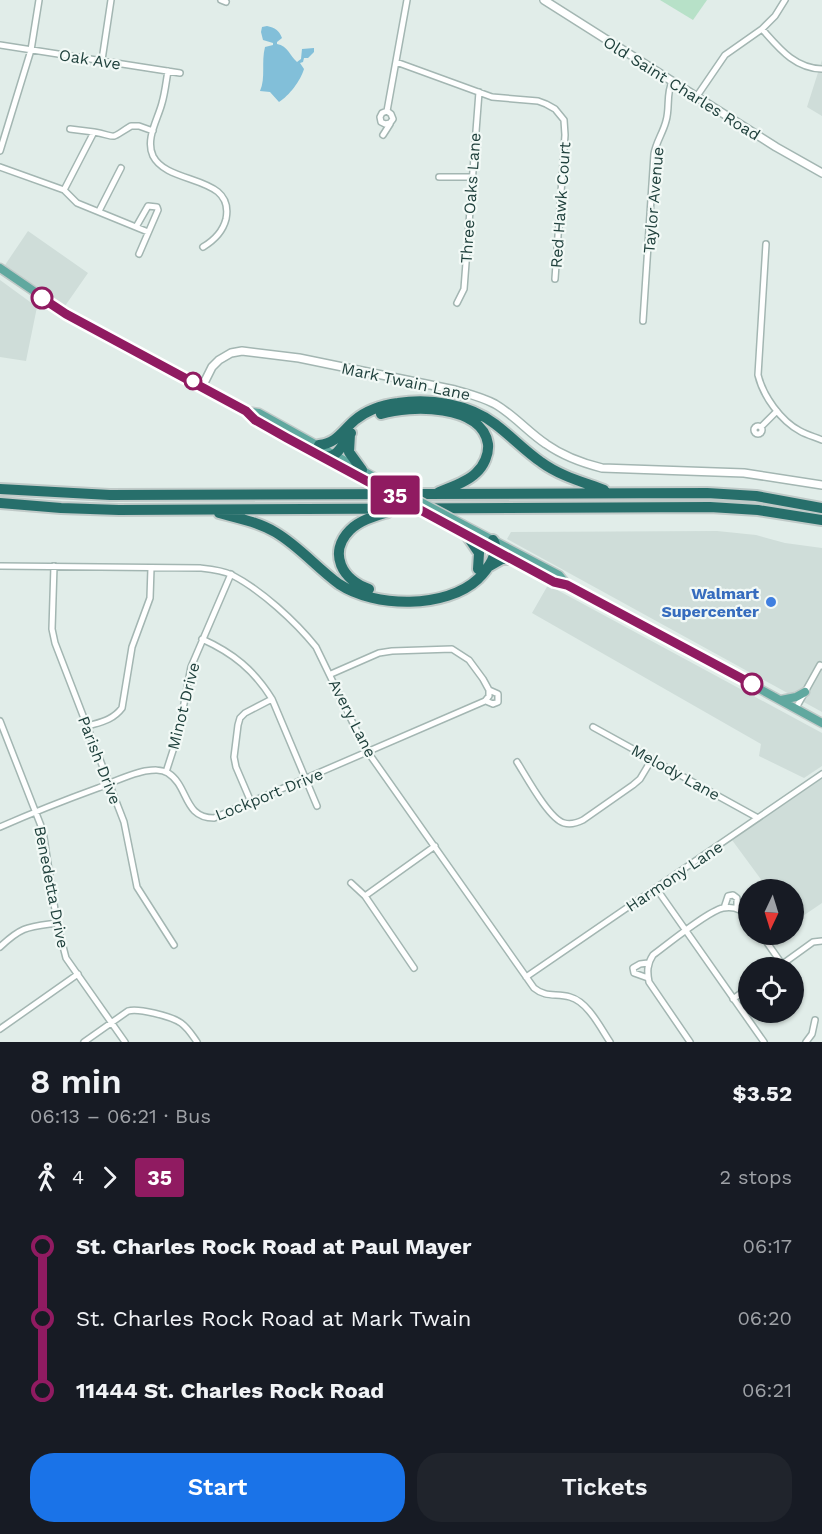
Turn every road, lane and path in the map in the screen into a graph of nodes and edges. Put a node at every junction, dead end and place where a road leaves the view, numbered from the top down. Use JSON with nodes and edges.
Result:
{"nodes":[{"id":1,"x":39,"y":0,"type":"edge"},
{"id":2,"x":111,"y":0,"type":"edge"},
{"id":3,"x":407,"y":0,"type":"edge"},
{"id":4,"x":544,"y":0,"type":"edge"},
{"id":5,"x":785,"y":0,"type":"edge"},
{"id":6,"x":762,"y":29,"type":"junction"},
{"id":7,"x":0,"y":45,"type":"edge"},
{"id":8,"x":31,"y":50,"type":"junction"},
{"id":9,"x":102,"y":60,"type":"junction"},
{"id":10,"x":396,"y":62,"type":"junction"},
{"id":11,"x":822,"y":69,"type":"edge"},
{"id":12,"x":168,"y":71,"type":"junction"},
{"id":13,"x":180,"y":73,"type":"dead end"},
{"id":14,"x":672,"y":82,"type":"junction"},
{"id":15,"x":479,"y":92,"type":"junction"},
{"id":16,"x":697,"y":96,"type":"junction"},
{"id":17,"x":387,"y":111,"type":"junction"},
{"id":18,"x":383,"y":123,"type":"junction"},
{"id":19,"x":390,"y":123,"type":"junction"},
{"id":20,"x":70,"y":129,"type":"dead end"},
{"id":21,"x":153,"y":131,"type":"junction"},
{"id":22,"x":94,"y":132,"type":"junction"},
{"id":23,"x":0,"y":151,"type":"edge"},
{"id":24,"x":0,"y":167,"type":"edge"},
{"id":25,"x":121,"y":168,"type":"dead end"},
{"id":26,"x":822,"y":173,"type":"edge"},
{"id":27,"x":439,"y":177,"type":"dead end"},
{"id":28,"x":471,"y":177,"type":"junction"},
{"id":29,"x":64,"y":190,"type":"junction"},
{"id":30,"x":99,"y":211,"type":"junction"},
{"id":31,"x":136,"y":227,"type":"junction"},
{"id":32,"x":148,"y":232,"type":"junction"},
{"id":33,"x":766,"y":244,"type":"dead end"},
{"id":34,"x":203,"y":247,"type":"dead end"},
{"id":35,"x":139,"y":254,"type":"dead end"},
{"id":36,"x":0,"y":268,"type":"edge"},
{"id":37,"x":555,"y":279,"type":"dead end"},
{"id":38,"x":456,"y":303,"type":"dead end"},
{"id":39,"x":643,"y":321,"type":"dead end"},
{"id":40,"x":202,"y":387,"type":"junction"},
{"id":41,"x":777,"y":411,"type":"junction"},
{"id":42,"x":761,"y":427,"type":"dead end"},
{"id":43,"x":345,"y":435,"type":"junction"},
{"id":44,"x":822,"y":440,"type":"edge"},
{"id":45,"x":329,"y":455,"type":"junction"},
{"id":46,"x":362,"y":473,"type":"junction"},
{"id":47,"x":822,"y":485,"type":"edge"},
{"id":48,"x":0,"y":489,"type":"edge"},
{"id":49,"x":610,"y":493,"type":"junction"},
{"id":50,"x":436,"y":494,"type":"junction"},
{"id":51,"x":0,"y":503,"type":"edge"},
{"id":52,"x":400,"y":508,"type":"junction"},
{"id":53,"x":822,"y":508,"type":"edge"},
{"id":54,"x":207,"y":509,"type":"junction"},
{"id":55,"x":822,"y":520,"type":"edge"},
{"id":56,"x":465,"y":529,"type":"junction"},
{"id":57,"x":497,"y":546,"type":"junction"},
{"id":58,"x":513,"y":560,"type":"junction"},
{"id":59,"x":0,"y":566,"type":"edge"},
{"id":60,"x":54,"y":566,"type":"junction"},
{"id":61,"x":152,"y":568,"type":"junction"},
{"id":62,"x":483,"y":568,"type":"junction"},
{"id":63,"x":231,"y":574,"type":"junction"},
{"id":64,"x":567,"y":585,"type":"junction"},
{"id":65,"x":202,"y":639,"type":"junction"},
{"id":66,"x":822,"y":666,"type":"edge"},
{"id":67,"x":331,"y":674,"type":"junction"},
{"id":68,"x":805,"y":692,"type":"junction"},
{"id":69,"x":272,"y":699,"type":"junction"},
{"id":70,"x":781,"y":700,"type":"junction"},
{"id":71,"x":796,"y":708,"type":"junction"},
{"id":72,"x":0,"y":721,"type":"edge"},
{"id":73,"x":822,"y":723,"type":"edge"},
{"id":74,"x":88,"y":726,"type":"junction"},
{"id":75,"x":593,"y":727,"type":"dead end"},
{"id":76,"x":369,"y":752,"type":"junction"},
{"id":77,"x":652,"y":759,"type":"junction"},
{"id":78,"x":517,"y":762,"type":"dead end"},
{"id":79,"x":166,"y":772,"type":"junction"},
{"id":80,"x":822,"y":774,"type":"edge"},
{"id":81,"x":306,"y":780,"type":"junction"},
{"id":82,"x":110,"y":783,"type":"junction"},
{"id":83,"x":251,"y":802,"type":"junction"},
{"id":84,"x":317,"y":806,"type":"dead end"},
{"id":85,"x":36,"y":811,"type":"junction"},
{"id":86,"x":758,"y":818,"type":"junction"},
{"id":87,"x":0,"y":827,"type":"edge"},
{"id":88,"x":435,"y":846,"type":"junction"},
{"id":89,"x":351,"y":883,"type":"dead end"},
{"id":90,"x":656,"y":888,"type":"junction"},
{"id":91,"x":365,"y":896,"type":"junction"},
{"id":92,"x":724,"y":908,"type":"junction"},
{"id":93,"x":737,"y":908,"type":"joint"},
{"id":94,"x":57,"y":923,"type":"junction"},
{"id":95,"x":686,"y":932,"type":"junction"},
{"id":96,"x":822,"y":941,"type":"edge"},
{"id":97,"x":1,"y":945,"type":"edge"},
{"id":98,"x":174,"y":945,"type":"dead end"},
{"id":99,"x":792,"y":957,"type":"edge"},
{"id":100,"x":648,"y":963,"type":"junction"},
{"id":101,"x":414,"y":968,"type":"dead end"},
{"id":102,"x":78,"y":974,"type":"junction"},
{"id":103,"x":526,"y":977,"type":"junction"},
{"id":104,"x":648,"y":978,"type":"junction"},
{"id":105,"x":738,"y":996,"type":"edge"},
{"id":106,"x":734,"y":999,"type":"junction"},
{"id":107,"x":815,"y":1020,"type":"dead end"},
{"id":108,"x":112,"y":1023,"type":"junction"},
{"id":109,"x":0,"y":1029,"type":"edge"},
{"id":110,"x":84,"y":1042,"type":"edge"},
{"id":111,"x":125,"y":1042,"type":"edge"},
{"id":112,"x":197,"y":1042,"type":"edge"},
{"id":113,"x":610,"y":1042,"type":"edge"},
{"id":114,"x":690,"y":1042,"type":"edge"},
{"id":115,"x":764,"y":1042,"type":"edge"},
{"id":116,"x":806,"y":1042,"type":"edge"}],
"edges":[{"from":1,"to":8,"type":"street"},
{"from":2,"to":9,"type":"street"},
{"from":3,"to":10,"type":"street"},
{"from":4,"to":14,"type":"street","name":"Old Saint Charles Road"},
{"from":5,"to":6,"type":"street"},
{"from":6,"to":11,"type":"street"},
{"from":6,"to":16,"type":"street"},
{"from":7,"to":8,"type":"street","name":"Oak Ave"},
{"from":8,"to":9,"type":"street","name":"Oak Ave"},
{"from":8,"to":23,"type":"street"},
{"from":9,"to":12,"type":"street","name":"Oak Ave"},
{"from":10,"to":15,"type":"street"},
{"from":10,"to":17,"type":"street"},
{"from":12,"to":13,"type":"street","name":"Oak Ave"},
{"from":12,"to":21,"type":"street"},
{"from":14,"to":16,"type":"street","name":"Old Saint Charles Road"},
{"from":14,"to":39,"type":"street","name":"Taylor Avenue"},
{"from":15,"to":28,"type":"street","name":"Three Oaks Lane"},
{"from":15,"to":37,"type":"street","name":"Red Hawk Court"},
{"from":16,"to":26,"type":"street","name":"Old Saint Charles Road"},
{"from":17,"to":18,"type":"street"},
{"from":17,"to":19,"type":"street"},
{"from":18,"to":19,"type":"street"},
{"from":18,"to":19,"type":"street"},
{"from":20,"to":22,"type":"street"},
{"from":21,"to":22,"type":"street"},
{"from":21,"to":34,"type":"street"},
{"from":22,"to":29,"type":"street"},
{"from":24,"to":29,"type":"street"},
{"from":25,"to":30,"type":"street"},
{"from":27,"to":28,"type":"street"},
{"from":28,"to":38,"type":"street","name":"Three Oaks Lane"},
{"from":29,"to":30,"type":"street"},
{"from":30,"to":31,"type":"street"},
{"from":31,"to":32,"type":"street"},
{"from":31,"to":32,"type":"street"},
{"from":32,"to":35,"type":"street"},
{"from":33,"to":41,"type":"street"},
{"from":36,"to":40,"type":"main road"},
{"from":40,"to":45,"type":"main road"},
{"from":40,"to":47,"type":"street","name":"Mark Twain Lane"},
{"from":41,"to":42,"type":"street"},
{"from":41,"to":44,"type":"street"},
{"from":43,"to":45,"type":"highway"},
{"from":43,"to":45,"type":"highway"},
{"from":43,"to":46,"type":"highway"},
{"from":43,"to":49,"type":"highway"},
{"from":43,"to":50,"type":"highway"},
{"from":45,"to":46,"type":"main road"},
{"from":46,"to":56,"type":"main road","bridge":true},
{"from":46,"to":56,"type":"main road","bridge":true},
{"from":48,"to":50,"type":"highway"},
{"from":49,"to":50,"type":"highway"},
{"from":49,"to":53,"type":"highway"},
{"from":51,"to":54,"type":"highway"},
{"from":52,"to":54,"type":"highway"},
{"from":52,"to":55,"type":"highway"},
{"from":52,"to":62,"type":"highway"},
{"from":54,"to":62,"type":"highway"},
{"from":56,"to":57,"type":"main road"},
{"from":56,"to":62,"type":"highway"},
{"from":57,"to":58,"type":"main road"},
{"from":57,"to":62,"type":"highway"},
{"from":57,"to":64,"type":"main road"},
{"from":58,"to":62,"type":"highway"},
{"from":58,"to":64,"type":"main road"},
{"from":59,"to":60,"type":"street","name":"Avery Lane"},
{"from":60,"to":61,"type":"street","name":"Avery Lane"},
{"from":60,"to":74,"type":"street","name":"Parish Drive"},
{"from":61,"to":63,"type":"street","name":"Avery Lane"},
{"from":61,"to":74,"type":"street"},
{"from":63,"to":65,"type":"street","name":"Minot Drive"},
{"from":63,"to":67,"type":"street","name":"Avery Lane"},
{"from":64,"to":70,"type":"main road"},
{"from":65,"to":69,"type":"street"},
{"from":65,"to":79,"type":"street","name":"Minot Drive"},
{"from":66,"to":68,"type":"street"},
{"from":67,"to":76,"type":"street","name":"Avery Lane"},
{"from":67,"to":76,"type":"street","name":"Lockport Drive"},
{"from":68,"to":70,"type":"main road"},
{"from":68,"to":71,"type":"street"},
{"from":69,"to":81,"type":"street"},
{"from":69,"to":83,"type":"street"},
{"from":70,"to":71,"type":"main road"},
{"from":71,"to":73,"type":"main road"},
{"from":72,"to":85,"type":"street","name":"Benedetta Drive"},
{"from":74,"to":82,"type":"street","name":"Parish Drive"},
{"from":75,"to":77,"type":"street","name":"Melody Lane"},
{"from":76,"to":81,"type":"street","name":"Lockport Drive"},
{"from":76,"to":88,"type":"street","name":"Avery Lane"},
{"from":77,"to":78,"type":"street"},
{"from":77,"to":86,"type":"street","name":"Melody Lane"},
{"from":79,"to":82,"type":"street"},
{"from":79,"to":83,"type":"street","name":"Lockport Drive"},
{"from":80,"to":86,"type":"street","name":"Harmony Lane"},
{"from":81,"to":83,"type":"street","name":"Lockport Drive"},
{"from":81,"to":84,"type":"street"},
{"from":82,"to":85,"type":"street"},
{"from":82,"to":98,"type":"street","name":"Parish Drive"},
{"from":85,"to":87,"type":"street"},
{"from":85,"to":94,"type":"street","name":"Benedetta Drive"},
{"from":86,"to":90,"type":"street","name":"Harmony Lane"},
{"from":88,"to":91,"type":"street"},
{"from":88,"to":103,"type":"street","name":"Avery Lane"},
{"from":89,"to":91,"type":"street"},
{"from":90,"to":95,"type":"street"},
{"from":90,"to":103,"type":"street","name":"Harmony Lane"},
{"from":91,"to":101,"type":"street"},
{"from":92,"to":93,"type":"street"},
{"from":92,"to":93,"type":"street"},
{"from":92,"to":95,"type":"street"},
{"from":94,"to":97,"type":"street"},
{"from":94,"to":102,"type":"street","name":"Benedetta Drive"},
{"from":95,"to":100,"type":"street"},
{"from":95,"to":106,"type":"street"},
{"from":96,"to":99,"type":"street"},
{"from":100,"to":104,"type":"street"},
{"from":100,"to":104,"type":"street"},
{"from":102,"to":108,"type":"street","name":"Benedetta Drive"},
{"from":102,"to":109,"type":"street"},
{"from":103,"to":113,"type":"street","name":"Avery Lane"},
{"from":104,"to":114,"type":"street"},
{"from":105,"to":106,"type":"street"},
{"from":106,"to":115,"type":"street"},
{"from":107,"to":116,"type":"street"},
{"from":108,"to":110,"type":"street"},
{"from":108,"to":111,"type":"street","name":"Benedetta Drive"},
{"from":108,"to":112,"type":"street"}]}
